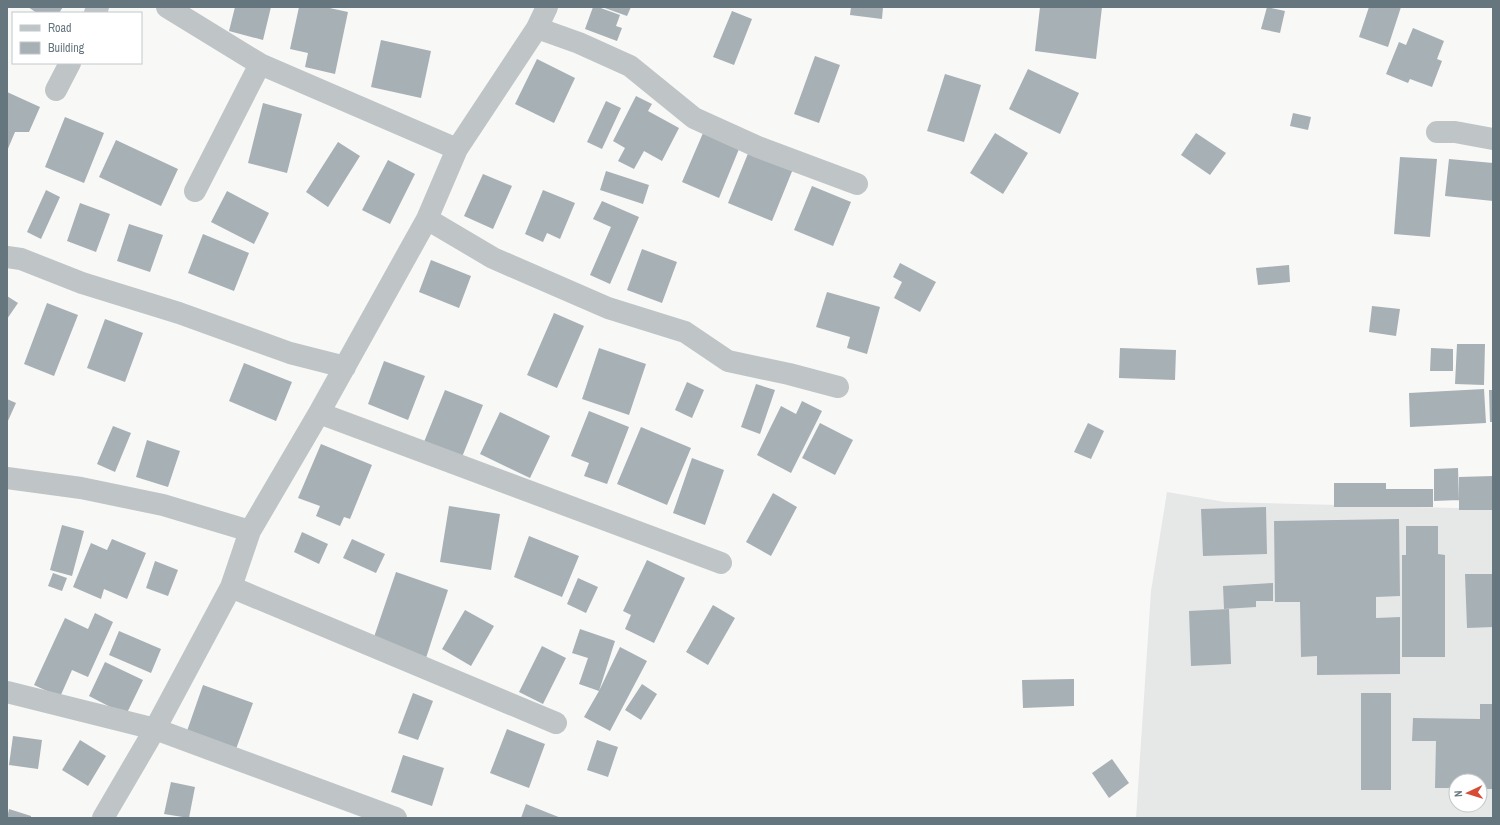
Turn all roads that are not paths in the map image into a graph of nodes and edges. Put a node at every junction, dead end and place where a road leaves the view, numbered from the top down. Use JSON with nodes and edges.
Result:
{"nodes":[{"id":1,"x":167,"y":7,"type":"edge"},
{"id":2,"x":547,"y":7,"type":"edge"},
{"id":3,"x":537,"y":28,"type":"junction"},
{"id":4,"x":69,"y":64,"type":"edge"},
{"id":5,"x":260,"y":64,"type":"junction"},
{"id":6,"x":56,"y":90,"type":"dead end"},
{"id":7,"x":1436,"y":132,"type":"dead end"},
{"id":8,"x":1493,"y":139,"type":"edge"},
{"id":9,"x":457,"y":149,"type":"junction"},
{"id":10,"x":857,"y":184,"type":"dead end"},
{"id":11,"x":195,"y":191,"type":"dead end"},
{"id":12,"x":427,"y":218,"type":"junction"},
{"id":13,"x":7,"y":257,"type":"edge"},
{"id":14,"x":345,"y":367,"type":"junction"},
{"id":15,"x":838,"y":387,"type":"dead end"},
{"id":16,"x":319,"y":413,"type":"junction"},
{"id":17,"x":7,"y":478,"type":"edge"},
{"id":18,"x":250,"y":531,"type":"junction"},
{"id":19,"x":721,"y":563,"type":"dead end"},
{"id":20,"x":231,"y":587,"type":"junction"},
{"id":21,"x":7,"y":692,"type":"edge"},
{"id":22,"x":556,"y":723,"type":"dead end"},
{"id":23,"x":155,"y":729,"type":"junction"},
{"id":24,"x":103,"y":818,"type":"edge"},
{"id":25,"x":396,"y":818,"type":"edge"}],
"edges":[{"from":1,"to":5,"type":"street"},
{"from":2,"to":3,"type":"street"},
{"from":3,"to":9,"type":"street"},
{"from":3,"to":10,"type":"street"},
{"from":4,"to":6,"type":"street"},
{"from":5,"to":9,"type":"street"},
{"from":5,"to":11,"type":"street"},
{"from":7,"to":8,"type":"street"},
{"from":9,"to":12,"type":"street"},
{"from":12,"to":14,"type":"street"},
{"from":12,"to":15,"type":"street"},
{"from":13,"to":14,"type":"street"},
{"from":14,"to":16,"type":"street"},
{"from":16,"to":18,"type":"street"},
{"from":16,"to":19,"type":"street"},
{"from":17,"to":18,"type":"street"},
{"from":18,"to":20,"type":"street"},
{"from":20,"to":22,"type":"street"},
{"from":20,"to":23,"type":"street"},
{"from":21,"to":23,"type":"street"},
{"from":23,"to":24,"type":"street"},
{"from":23,"to":25,"type":"street"}]}
